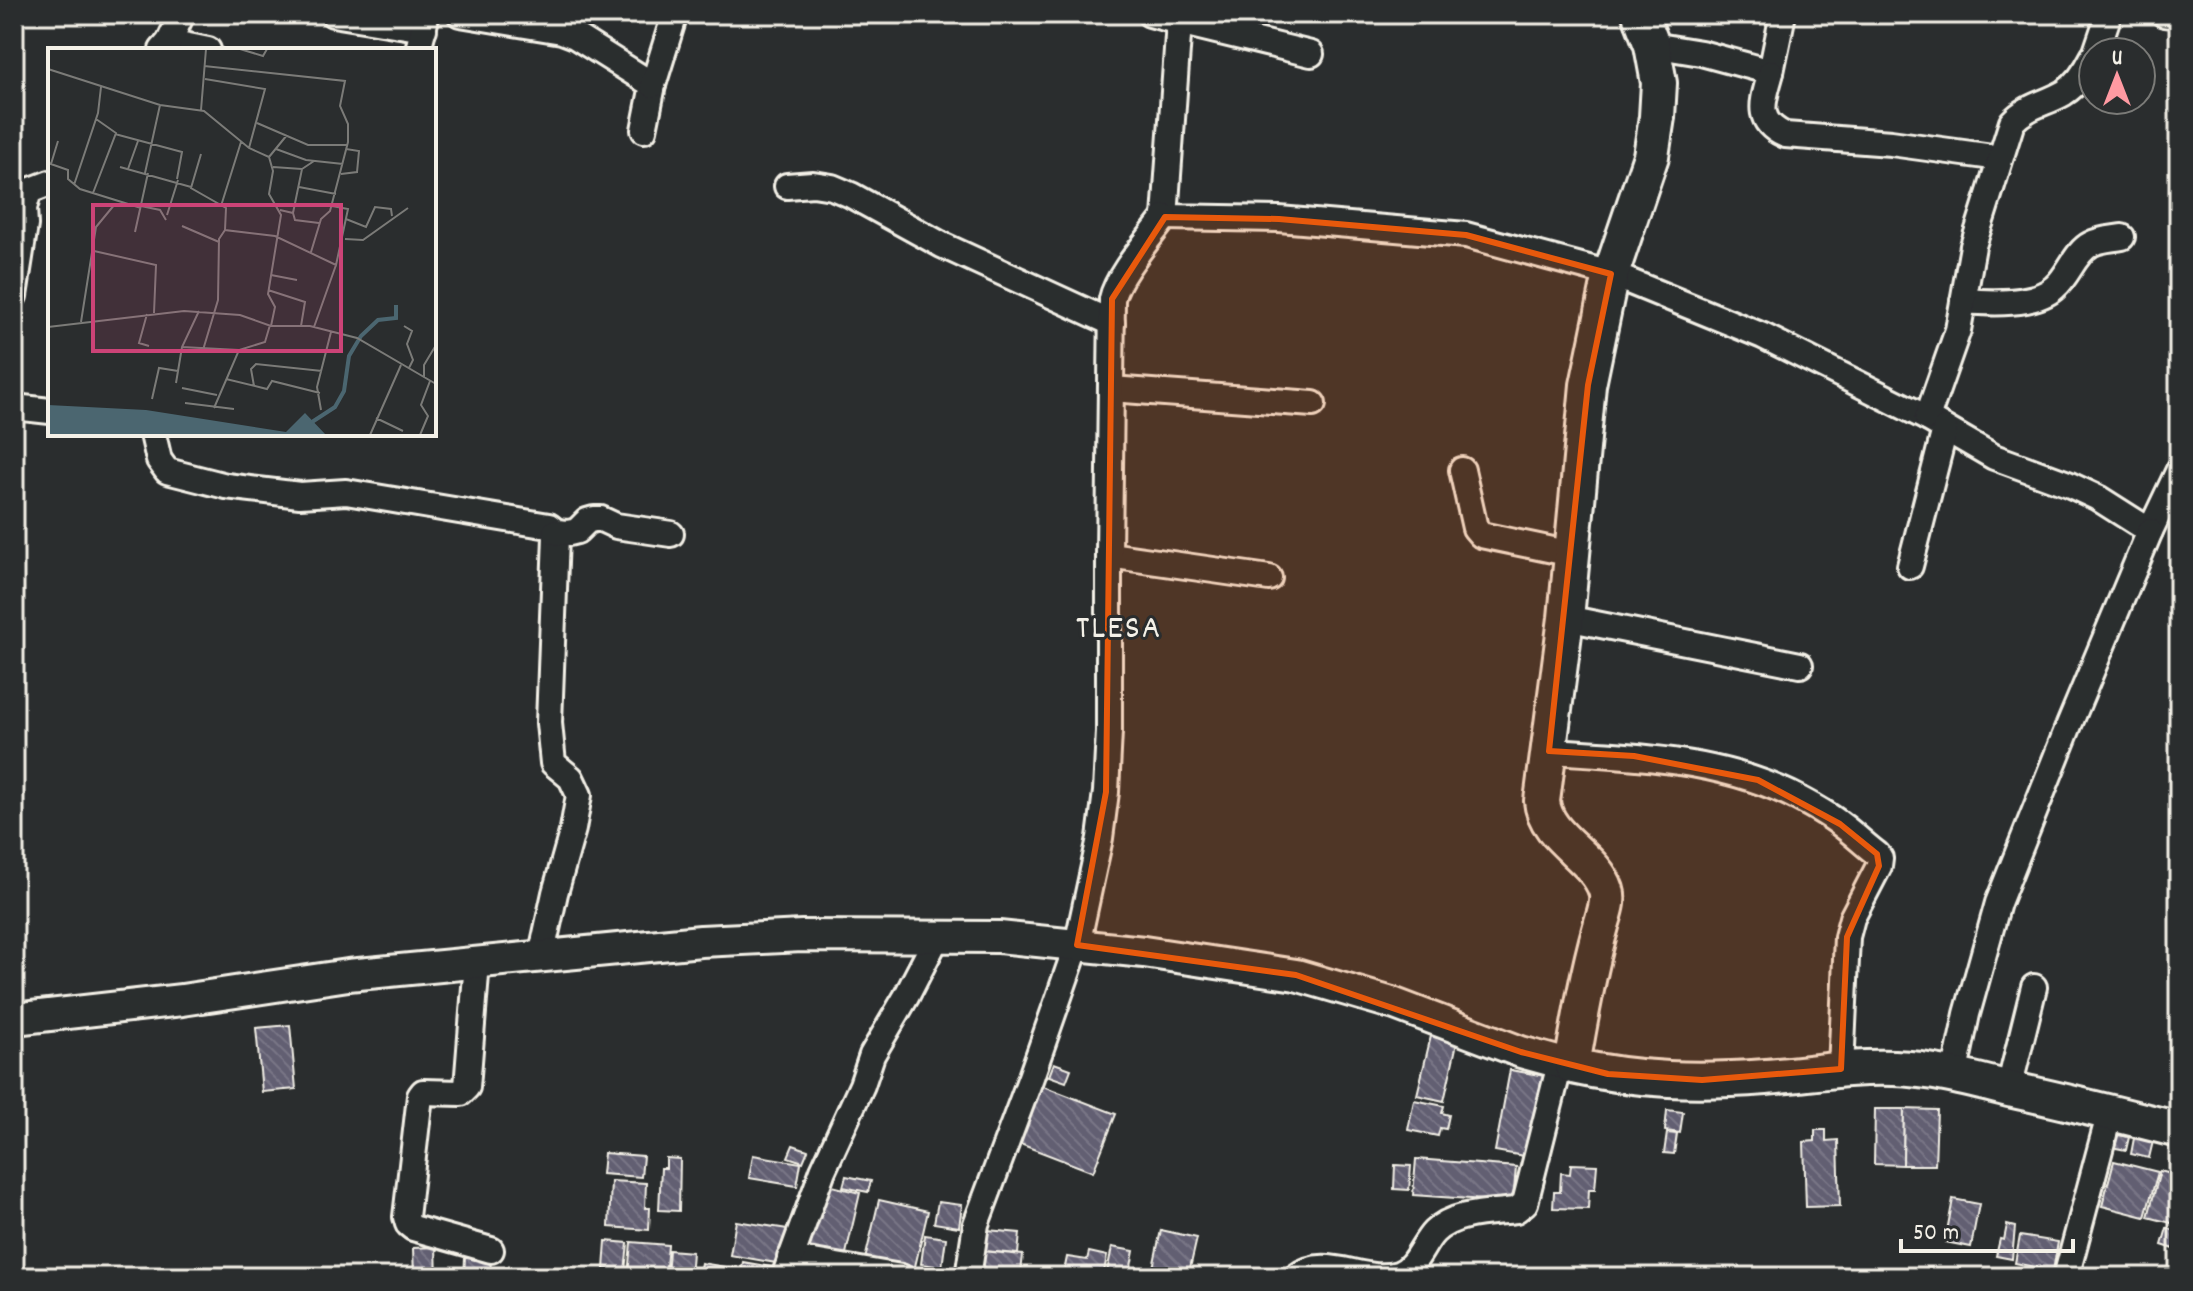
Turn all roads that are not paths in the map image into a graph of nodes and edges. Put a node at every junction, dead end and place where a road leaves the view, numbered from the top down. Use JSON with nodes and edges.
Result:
{"nodes":[{"id":1,"x":182,"y":14,"type":"edge"},
{"id":2,"x":333,"y":14,"type":"edge"},
{"id":3,"x":460,"y":14,"type":"edge"},
{"id":4,"x":675,"y":14,"type":"edge"},
{"id":5,"x":1150,"y":14,"type":"edge"},
{"id":6,"x":1783,"y":14,"type":"edge"},
{"id":7,"x":2109,"y":14,"type":"edge"},
{"id":8,"x":2164,"y":14,"type":"edge"},
{"id":9,"x":2179,"y":16,"type":"edge"},
{"id":10,"x":1179,"y":22,"type":"junction"},
{"id":11,"x":1646,"y":30,"type":"edge"},
{"id":12,"x":423,"y":31,"type":"edge"},
{"id":13,"x":2101,"y":36,"type":"edge"},
{"id":14,"x":166,"y":46,"type":"edge"},
{"id":15,"x":187,"y":48,"type":"edge"},
{"id":16,"x":1311,"y":54,"type":"dead end"},
{"id":17,"x":1771,"y":72,"type":"junction"},
{"id":18,"x":2077,"y":81,"type":"edge"},
{"id":19,"x":653,"y":85,"type":"junction"},
{"id":20,"x":644,"y":130,"type":"dead end"},
{"id":21,"x":2000,"y":158,"type":"junction"},
{"id":22,"x":48,"y":184,"type":"edge"},
{"id":23,"x":787,"y":186,"type":"dead end"},
{"id":24,"x":1165,"y":217,"type":"junction"},
{"id":25,"x":2122,"y":237,"type":"dead end"},
{"id":26,"x":1611,"y":274,"type":"junction"},
{"id":27,"x":14,"y":296,"type":"edge"},
{"id":28,"x":1963,"y":301,"type":"junction"},
{"id":29,"x":1112,"y":323,"type":"junction"},
{"id":30,"x":1111,"y":389,"type":"junction"},
{"id":31,"x":1313,"y":404,"type":"dead end"},
{"id":32,"x":14,"y":407,"type":"edge"},
{"id":33,"x":48,"y":411,"type":"edge"},
{"id":34,"x":1936,"y":423,"type":"junction"},
{"id":35,"x":153,"y":436,"type":"edge"},
{"id":36,"x":1462,"y":470,"type":"dead end"},
{"id":37,"x":2179,"y":470,"type":"edge"},
{"id":38,"x":2150,"y":531,"type":"junction"},
{"id":39,"x":555,"y":532,"type":"junction"},
{"id":40,"x":671,"y":534,"type":"dead end"},
{"id":41,"x":1572,"y":554,"type":"junction"},
{"id":42,"x":1109,"y":555,"type":"junction"},
{"id":43,"x":1910,"y":566,"type":"dead end"},
{"id":44,"x":1269,"y":578,"type":"dead end"},
{"id":45,"x":1566,"y":618,"type":"junction"},
{"id":46,"x":1800,"y":665,"type":"dead end"},
{"id":47,"x":1549,"y":751,"type":"junction"},
{"id":48,"x":937,"y":937,"type":"junction"},
{"id":49,"x":1077,"y":945,"type":"junction"},
{"id":50,"x":541,"y":957,"type":"junction"},
{"id":51,"x":477,"y":962,"type":"junction"},
{"id":52,"x":2034,"y":987,"type":"dead end"},
{"id":53,"x":14,"y":1019,"type":"edge"},
{"id":54,"x":1566,"y":1065,"type":"junction"},
{"id":55,"x":1841,"y":1069,"type":"junction"},
{"id":56,"x":1954,"y":1076,"type":"junction"},
{"id":57,"x":2009,"y":1088,"type":"junction"},
{"id":58,"x":2110,"y":1112,"type":"junction"},
{"id":59,"x":2179,"y":1130,"type":"edge"},
{"id":60,"x":491,"y":1250,"type":"dead end"},
{"id":61,"x":787,"y":1267,"type":"edge"},
{"id":62,"x":901,"y":1277,"type":"edge"},
{"id":63,"x":968,"y":1277,"type":"edge"},
{"id":64,"x":1296,"y":1277,"type":"edge"},
{"id":65,"x":2066,"y":1277,"type":"edge"}],
"edges":[{"from":1,"to":14,"type":"street"},
{"from":2,"to":12,"type":"street"},
{"from":3,"to":19,"type":"street"},
{"from":4,"to":19,"type":"street"},
{"from":5,"to":10,"type":"street"},
{"from":6,"to":17,"type":"street"},
{"from":7,"to":13,"type":"street"},
{"from":8,"to":9,"type":"street"},
{"from":10,"to":16,"type":"street"},
{"from":10,"to":24,"type":"street"},
{"from":11,"to":17,"type":"street"},
{"from":11,"to":26,"type":"main road"},
{"from":14,"to":15,"type":"street"},
{"from":17,"to":21,"type":"street"},
{"from":18,"to":21,"type":"street"},
{"from":19,"to":20,"type":"street"},
{"from":21,"to":28,"type":"street"},
{"from":22,"to":27,"type":"street"},
{"from":23,"to":29,"type":"street"},
{"from":24,"to":26,"type":"street"},
{"from":24,"to":29,"type":"street"},
{"from":25,"to":28,"type":"street"},
{"from":26,"to":34,"type":"street"},
{"from":26,"to":41,"type":"main road"},
{"from":28,"to":34,"type":"street"},
{"from":29,"to":30,"type":"street"},
{"from":30,"to":31,"type":"street"},
{"from":30,"to":42,"type":"street"},
{"from":32,"to":33,"type":"street"},
{"from":34,"to":38,"type":"street"},
{"from":34,"to":43,"type":"street"},
{"from":35,"to":39,"type":"street"},
{"from":36,"to":41,"type":"street"},
{"from":37,"to":38,"type":"street"},
{"from":38,"to":56,"type":"street"},
{"from":39,"to":40,"type":"street"},
{"from":39,"to":50,"type":"street"},
{"from":41,"to":45,"type":"main road"},
{"from":42,"to":44,"type":"street"},
{"from":42,"to":49,"type":"street"},
{"from":45,"to":46,"type":"street"},
{"from":45,"to":47,"type":"main road"},
{"from":47,"to":54,"type":"main road"},
{"from":47,"to":55,"type":"street"},
{"from":48,"to":49,"type":"street"},
{"from":48,"to":50,"type":"street"},
{"from":48,"to":61,"type":"street"},
{"from":49,"to":54,"type":"street"},
{"from":49,"to":63,"type":"street"},
{"from":50,"to":51,"type":"street"},
{"from":51,"to":53,"type":"street"},
{"from":51,"to":60,"type":"street"},
{"from":52,"to":57,"type":"street"},
{"from":54,"to":55,"type":"main road"},
{"from":54,"to":64,"type":"street"},
{"from":55,"to":56,"type":"main road"},
{"from":56,"to":57,"type":"main road"},
{"from":57,"to":58,"type":"main road"},
{"from":58,"to":59,"type":"main road"},
{"from":58,"to":65,"type":"street"},
{"from":61,"to":62,"type":"street"}]}
